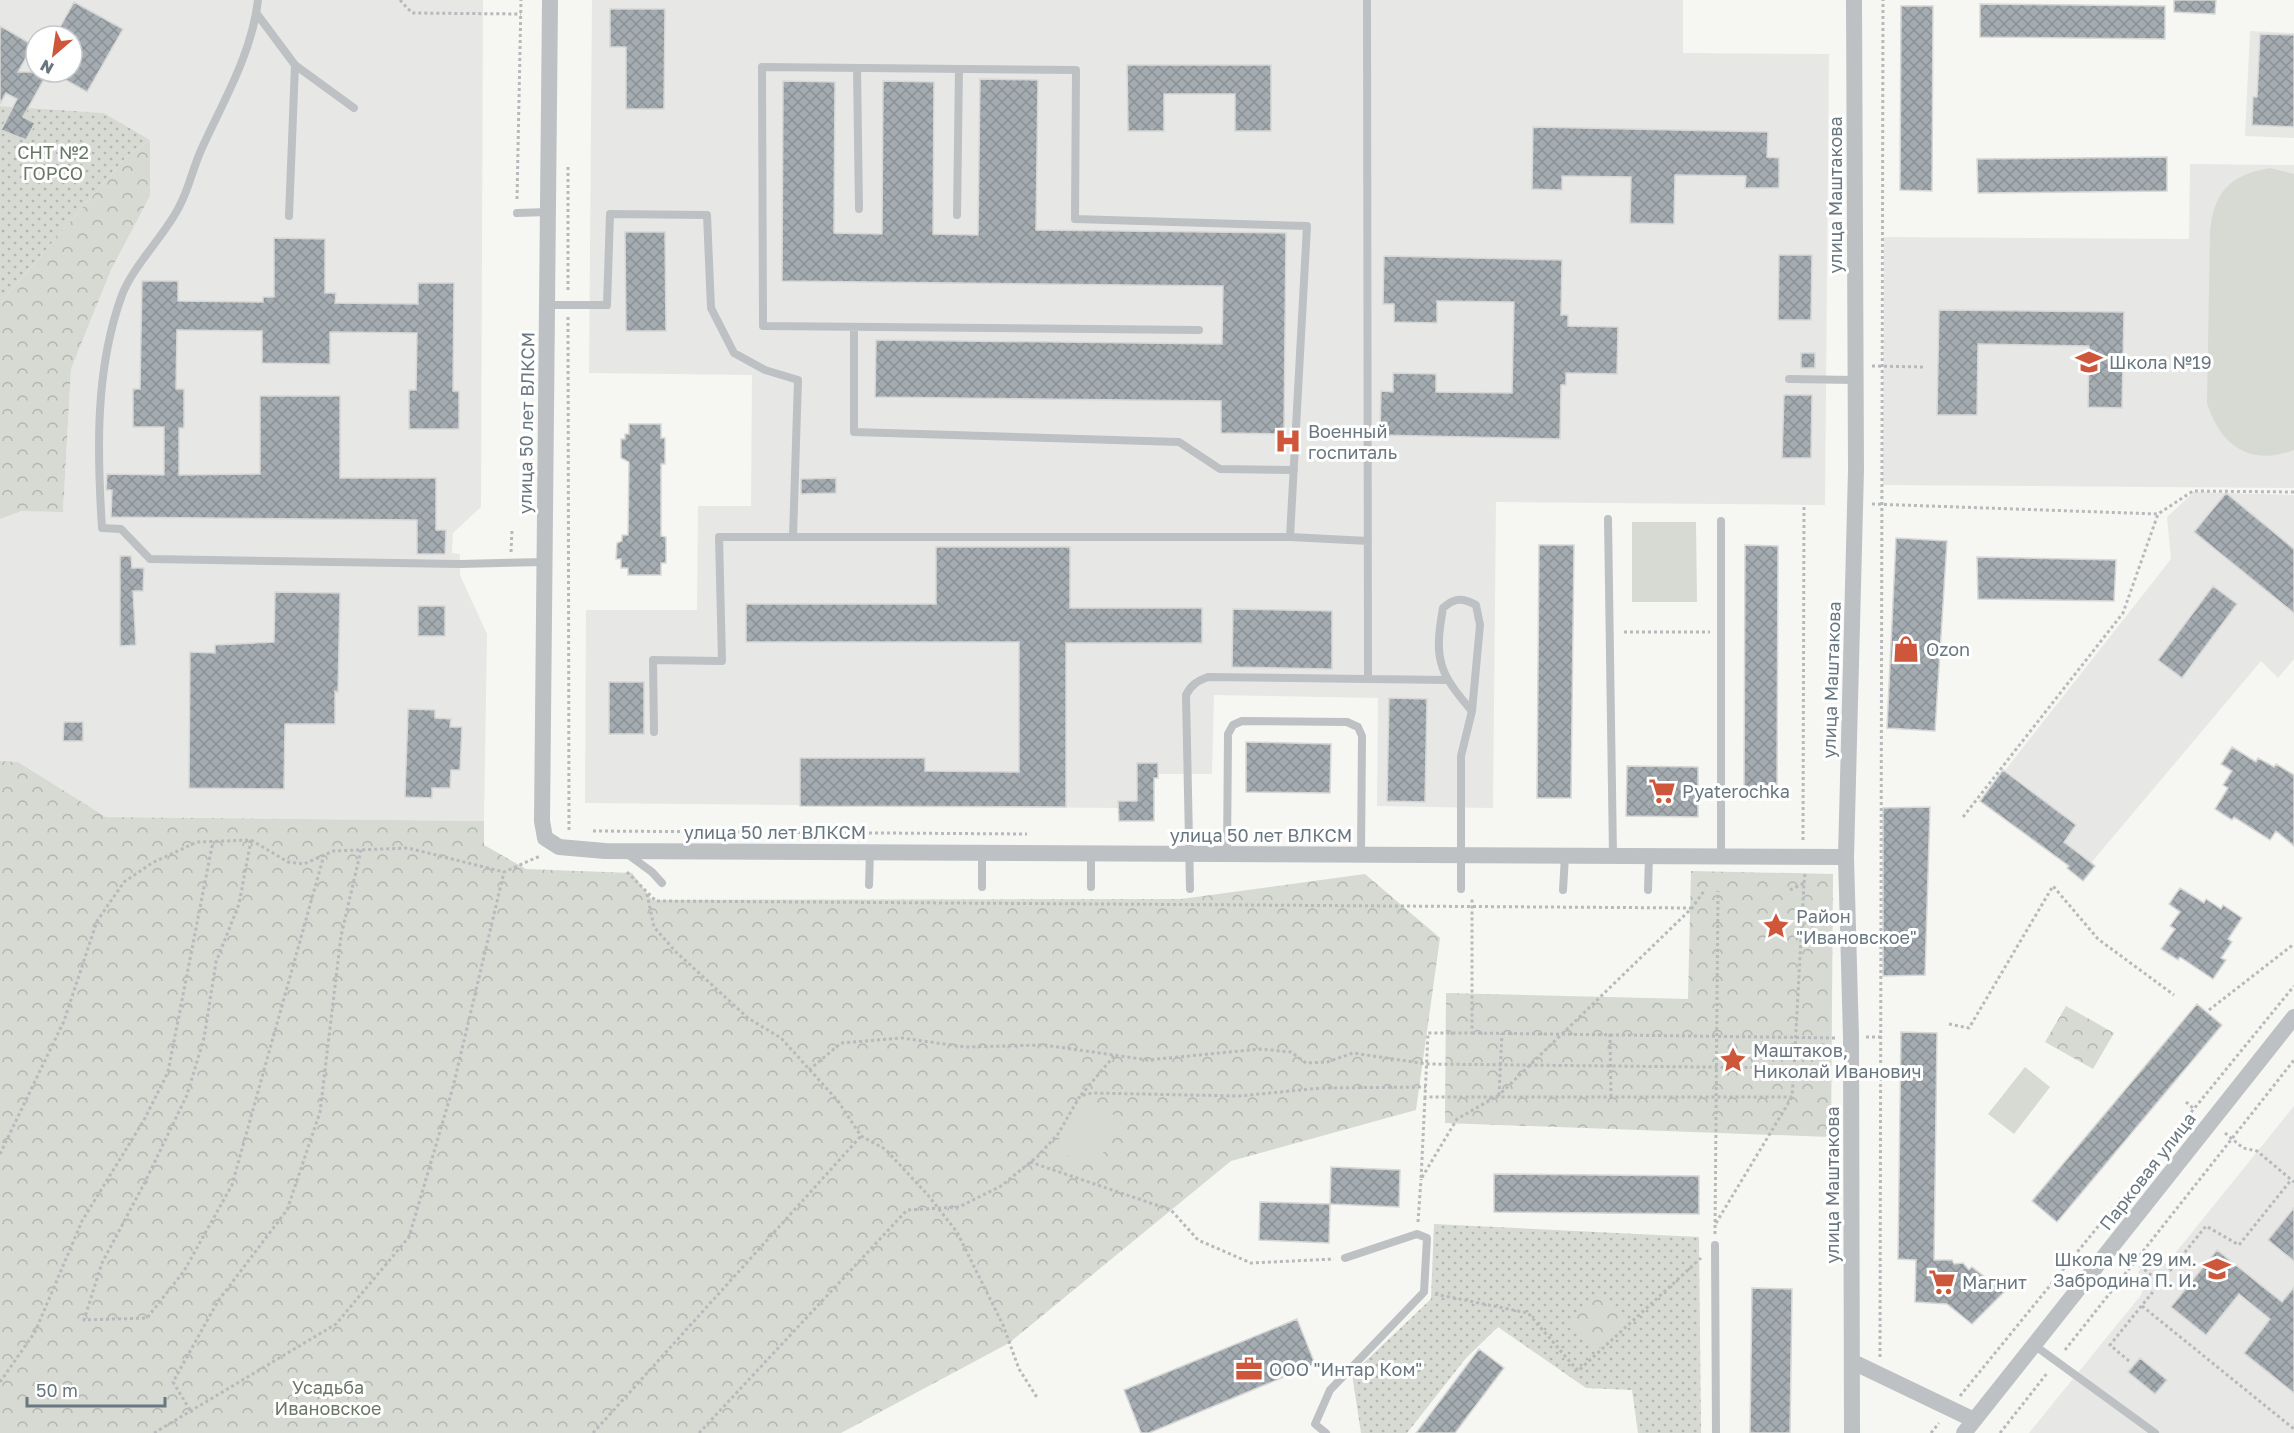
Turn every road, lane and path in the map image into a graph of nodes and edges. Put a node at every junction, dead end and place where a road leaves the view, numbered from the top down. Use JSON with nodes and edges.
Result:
{"nodes":[{"id":1,"x":258,"y":0,"type":"edge"},
{"id":2,"x":400,"y":0,"type":"edge"},
{"id":3,"x":521,"y":0,"type":"edge"},
{"id":4,"x":550,"y":0,"type":"edge"},
{"id":5,"x":1367,"y":0,"type":"edge"},
{"id":6,"x":1854,"y":0,"type":"edge"},
{"id":7,"x":1883,"y":0,"type":"edge"},
{"id":8,"x":256,"y":14,"type":"junction"},
{"id":9,"x":521,"y":14,"type":"junction"},
{"id":10,"x":295,"y":64,"type":"junction"},
{"id":11,"x":857,"y":68,"type":"junction"},
{"id":12,"x":959,"y":69,"type":"junction"},
{"id":13,"x":354,"y":108,"type":"dead end"},
{"id":14,"x":568,"y":164,"type":"dead end"},
{"id":15,"x":859,"y":209,"type":"dead end"},
{"id":16,"x":548,"y":212,"type":"junction"},
{"id":17,"x":517,"y":213,"type":"joint"},
{"id":18,"x":957,"y":214,"type":"dead end"},
{"id":19,"x":290,"y":216,"type":"dead end"},
{"id":20,"x":547,"y":305,"type":"junction"},
{"id":21,"x":568,"y":305,"type":"junction"},
{"id":22,"x":854,"y":327,"type":"junction"},
{"id":23,"x":1199,"y":330,"type":"dead end"},
{"id":24,"x":1883,"y":366,"type":"junction"},
{"id":25,"x":1923,"y":367,"type":"dead end"},
{"id":26,"x":1855,"y":373,"type":"junction"},
{"id":27,"x":1789,"y":379,"type":"dead end"},
{"id":28,"x":1294,"y":470,"type":"junction"},
{"id":29,"x":2294,"y":492,"type":"edge"},
{"id":30,"x":1855,"y":504,"type":"junction"},
{"id":31,"x":1883,"y":504,"type":"junction"},
{"id":32,"x":1804,"y":505,"type":"dead end"},
{"id":33,"x":2158,"y":514,"type":"junction"},
{"id":34,"x":1608,"y":519,"type":"dead end"},
{"id":35,"x":1721,"y":521,"type":"dead end"},
{"id":36,"x":512,"y":529,"type":"dead end"},
{"id":37,"x":792,"y":536,"type":"junction"},
{"id":38,"x":1290,"y":537,"type":"junction"},
{"id":39,"x":1368,"y":541,"type":"junction"},
{"id":40,"x":545,"y":562,"type":"junction"},
{"id":41,"x":511,"y":564,"type":"junction"},
{"id":42,"x":1721,"y":632,"type":"junction"},
{"id":43,"x":1610,"y":633,"type":"junction"},
{"id":44,"x":1368,"y":679,"type":"junction"},
{"id":45,"x":1448,"y":680,"type":"junction"},
{"id":46,"x":1472,"y":711,"type":"junction"},
{"id":47,"x":654,"y":732,"type":"dead end"},
{"id":48,"x":1963,"y":817,"type":"dead end"},
{"id":49,"x":579,"y":836,"type":"dead end"},
{"id":50,"x":251,"y":840,"type":"junction"},
{"id":51,"x":213,"y":841,"type":"junction"},
{"id":52,"x":559,"y":847,"type":"junction"},
{"id":53,"x":361,"y":850,"type":"junction"},
{"id":54,"x":605,"y":851,"type":"junction"},
{"id":55,"x":623,"y":851,"type":"junction"},
{"id":56,"x":870,"y":852,"type":"junction"},
{"id":57,"x":982,"y":853,"type":"junction"},
{"id":58,"x":1091,"y":853,"type":"junction"},
{"id":59,"x":1189,"y":854,"type":"junction"},
{"id":60,"x":1227,"y":854,"type":"junction"},
{"id":61,"x":324,"y":855,"type":"junction"},
{"id":62,"x":1361,"y":855,"type":"junction"},
{"id":63,"x":1462,"y":856,"type":"junction"},
{"id":64,"x":1565,"y":856,"type":"junction"},
{"id":65,"x":1613,"y":856,"type":"junction"},
{"id":66,"x":1649,"y":856,"type":"junction"},
{"id":67,"x":1721,"y":856,"type":"junction"},
{"id":68,"x":1805,"y":857,"type":"junction"},
{"id":69,"x":1846,"y":857,"type":"junction"},
{"id":70,"x":504,"y":872,"type":"junction"},
{"id":71,"x":662,"y":883,"type":"dead end"},
{"id":72,"x":1804,"y":883,"type":"junction"},
{"id":73,"x":869,"y":885,"type":"dead end"},
{"id":74,"x":982,"y":886,"type":"dead end"},
{"id":75,"x":1091,"y":887,"type":"dead end"},
{"id":76,"x":1190,"y":889,"type":"dead end"},
{"id":77,"x":1461,"y":889,"type":"dead end"},
{"id":78,"x":1472,"y":890,"type":"dead end"},
{"id":79,"x":1563,"y":890,"type":"dead end"},
{"id":80,"x":1648,"y":890,"type":"dead end"},
{"id":81,"x":1790,"y":890,"type":"dead end"},
{"id":82,"x":1704,"y":891,"type":"dead end"},
{"id":83,"x":1718,"y":891,"type":"dead end"},
{"id":84,"x":647,"y":894,"type":"dead end"},
{"id":85,"x":1472,"y":908,"type":"junction"},
{"id":86,"x":1692,"y":908,"type":"junction"},
{"id":87,"x":2294,"y":944,"type":"edge"},
{"id":88,"x":2294,"y":986,"type":"edge"},
{"id":89,"x":2174,"y":995,"type":"dead end"},
{"id":90,"x":2209,"y":1010,"type":"dead end"},
{"id":91,"x":2294,"y":1017,"type":"edge"},
{"id":92,"x":1949,"y":1024,"type":"dead end"},
{"id":93,"x":1502,"y":1032,"type":"junction"},
{"id":94,"x":1472,"y":1033,"type":"junction"},
{"id":95,"x":1560,"y":1034,"type":"junction"},
{"id":96,"x":1610,"y":1034,"type":"junction"},
{"id":97,"x":1717,"y":1035,"type":"junction"},
{"id":98,"x":1796,"y":1038,"type":"junction"},
{"id":99,"x":1114,"y":1056,"type":"junction"},
{"id":100,"x":2294,"y":1060,"type":"edge"},
{"id":101,"x":1427,"y":1064,"type":"junction"},
{"id":102,"x":1500,"y":1065,"type":"junction"},
{"id":103,"x":1529,"y":1066,"type":"junction"},
{"id":104,"x":1611,"y":1066,"type":"junction"},
{"id":105,"x":1717,"y":1068,"type":"junction"},
{"id":106,"x":1794,"y":1068,"type":"junction"},
{"id":107,"x":1810,"y":1069,"type":"dead end"},
{"id":108,"x":809,"y":1070,"type":"junction"},
{"id":109,"x":1426,"y":1087,"type":"junction"},
{"id":110,"x":1498,"y":1095,"type":"junction"},
{"id":111,"x":1080,"y":1096,"type":"junction"},
{"id":112,"x":1425,"y":1097,"type":"junction"},
{"id":113,"x":1611,"y":1097,"type":"junction"},
{"id":114,"x":1716,"y":1097,"type":"junction"},
{"id":115,"x":1792,"y":1098,"type":"junction"},
{"id":116,"x":861,"y":1136,"type":"junction"},
{"id":117,"x":2243,"y":1148,"type":"dead end"},
{"id":118,"x":0,"y":1154,"type":"edge"},
{"id":119,"x":1030,"y":1162,"type":"junction"},
{"id":120,"x":1421,"y":1179,"type":"junction"},
{"id":121,"x":2293,"y":1181,"type":"edge"},
{"id":122,"x":936,"y":1208,"type":"junction"},
{"id":123,"x":1417,"y":1234,"type":"junction"},
{"id":124,"x":1715,"y":1245,"type":"joint"},
{"id":125,"x":1345,"y":1258,"type":"joint"},
{"id":126,"x":2134,"y":1262,"type":"junction"},
{"id":127,"x":2161,"y":1283,"type":"junction"},
{"id":128,"x":1424,"y":1292,"type":"junction"},
{"id":129,"x":2142,"y":1306,"type":"junction"},
{"id":130,"x":2034,"y":1345,"type":"junction"},
{"id":131,"x":1880,"y":1359,"type":"dead end"},
{"id":132,"x":2129,"y":1361,"type":"dead end"},
{"id":133,"x":1853,"y":1362,"type":"junction"},
{"id":134,"x":2056,"y":1362,"type":"junction"},
{"id":135,"x":0,"y":1382,"type":"edge"},
{"id":136,"x":1038,"y":1399,"type":"dead end"},
{"id":137,"x":1950,"y":1409,"type":"junction"},
{"id":138,"x":190,"y":1410,"type":"junction"},
{"id":139,"x":1969,"y":1427,"type":"edge"},
{"id":140,"x":2294,"y":1430,"type":"edge"},
{"id":141,"x":154,"y":1433,"type":"edge"},
{"id":142,"x":593,"y":1433,"type":"edge"},
{"id":143,"x":699,"y":1433,"type":"edge"},
{"id":144,"x":1326,"y":1433,"type":"edge"},
{"id":145,"x":1716,"y":1433,"type":"edge"},
{"id":146,"x":1852,"y":1433,"type":"edge"},
{"id":147,"x":1931,"y":1433,"type":"edge"},
{"id":148,"x":2000,"y":1433,"type":"edge"},
{"id":149,"x":2155,"y":1433,"type":"edge"}],
"edges":[{"from":1,"to":8,"type":"lane"},
{"from":2,"to":9,"type":"path"},
{"from":3,"to":9,"type":"path"},
{"from":4,"to":16,"type":"street","name":"улица 50 лет ВЛКСМ"},
{"from":5,"to":39,"type":"lane"},
{"from":6,"to":26,"type":"street","name":"улица Маштакова"},
{"from":7,"to":24,"type":"path"},
{"from":8,"to":10,"type":"lane"},
{"from":8,"to":41,"type":"lane"},
{"from":9,"to":17,"type":"path"},
{"from":10,"to":13,"type":"lane"},
{"from":10,"to":19,"type":"lane"},
{"from":11,"to":12,"type":"lane"},
{"from":11,"to":15,"type":"lane"},
{"from":11,"to":22,"type":"lane"},
{"from":12,"to":18,"type":"lane"},
{"from":12,"to":28,"type":"lane"},
{"from":14,"to":21,"type":"path"},
{"from":16,"to":17,"type":"lane"},
{"from":16,"to":20,"type":"street","name":"улица 50 лет ВЛКСМ"},
{"from":20,"to":21,"type":"lane"},
{"from":20,"to":40,"type":"street","name":"улица 50 лет ВЛКСМ"},
{"from":21,"to":37,"type":"lane"},
{"from":21,"to":49,"type":"path"},
{"from":22,"to":23,"type":"lane"},
{"from":22,"to":28,"type":"lane"},
{"from":24,"to":25,"type":"path"},
{"from":24,"to":26,"type":"path"},
{"from":24,"to":31,"type":"path"},
{"from":26,"to":27,"type":"lane"},
{"from":26,"to":30,"type":"street","name":"улица Маштакова"},
{"from":28,"to":38,"type":"lane"},
{"from":29,"to":33,"type":"path"},
{"from":30,"to":31,"type":"path"},
{"from":30,"to":69,"type":"street","name":"улица Маштакова"},
{"from":31,"to":33,"type":"path"},
{"from":31,"to":131,"type":"path"},
{"from":32,"to":68,"type":"path"},
{"from":33,"to":48,"type":"path"},
{"from":34,"to":43,"type":"lane"},
{"from":35,"to":42,"type":"lane"},
{"from":36,"to":41,"type":"path"},
{"from":37,"to":38,"type":"lane"},
{"from":37,"to":47,"type":"lane"},
{"from":38,"to":39,"type":"lane"},
{"from":39,"to":44,"type":"lane"},
{"from":40,"to":41,"type":"lane"},
{"from":40,"to":52,"type":"street","name":"улица 50 лет ВЛКСМ"},
{"from":42,"to":43,"type":"path"},
{"from":42,"to":67,"type":"lane"},
{"from":43,"to":65,"type":"lane"},
{"from":44,"to":45,"type":"lane"},
{"from":44,"to":59,"type":"lane"},
{"from":45,"to":46,"type":"lane"},
{"from":45,"to":46,"type":"lane"},
{"from":46,"to":63,"type":"lane"},
{"from":50,"to":51,"type":"path"},
{"from":50,"to":61,"type":"path"},
{"from":50,"to":61,"type":"path"},
{"from":51,"to":118,"type":"path"},
{"from":51,"to":135,"type":"path"},
{"from":52,"to":54,"type":"street","name":"улица 50 лет ВЛКСМ"},
{"from":52,"to":70,"type":"path"},
{"from":53,"to":61,"type":"path"},
{"from":53,"to":70,"type":"path"},
{"from":53,"to":138,"type":"path"},
{"from":54,"to":55,"type":"street","name":"улица 50 лет ВЛКСМ"},
{"from":54,"to":85,"type":"path"},
{"from":55,"to":56,"type":"street","name":"улица 50 лет ВЛКСМ"},
{"from":55,"to":71,"type":"lane"},
{"from":56,"to":57,"type":"street","name":"улица 50 лет ВЛКСМ"},
{"from":56,"to":73,"type":"lane"},
{"from":57,"to":58,"type":"street","name":"улица 50 лет ВЛКСМ"},
{"from":57,"to":74,"type":"lane"},
{"from":58,"to":59,"type":"street","name":"улица 50 лет ВЛКСМ"},
{"from":58,"to":75,"type":"lane"},
{"from":59,"to":60,"type":"street","name":"улица 50 лет ВЛКСМ"},
{"from":59,"to":76,"type":"lane"},
{"from":60,"to":62,"type":"street","name":"улица 50 лет ВЛКСМ"},
{"from":60,"to":62,"type":"lane"},
{"from":62,"to":63,"type":"street","name":"улица 50 лет ВЛКСМ"},
{"from":63,"to":64,"type":"street","name":"улица 50 лет ВЛКСМ"},
{"from":63,"to":77,"type":"lane"},
{"from":64,"to":65,"type":"street","name":"улица 50 лет ВЛКСМ"},
{"from":64,"to":79,"type":"lane"},
{"from":65,"to":66,"type":"street","name":"улица 50 лет ВЛКСМ"},
{"from":66,"to":67,"type":"street","name":"улица 50 лет ВЛКСМ"},
{"from":66,"to":80,"type":"lane"},
{"from":67,"to":68,"type":"street","name":"улица 50 лет ВЛКСМ"},
{"from":68,"to":69,"type":"street","name":"улица 50 лет ВЛКСМ"},
{"from":68,"to":72,"type":"path"},
{"from":69,"to":133,"type":"street","name":"улица Маштакова"},
{"from":70,"to":138,"type":"path"},
{"from":72,"to":81,"type":"path"},
{"from":72,"to":98,"type":"path"},
{"from":78,"to":85,"type":"path"},
{"from":82,"to":86,"type":"path"},
{"from":83,"to":97,"type":"path"},
{"from":84,"to":108,"type":"path"},
{"from":85,"to":86,"type":"path"},
{"from":85,"to":94,"type":"path"},
{"from":86,"to":95,"type":"path"},
{"from":87,"to":90,"type":"path"},
{"from":88,"to":137,"type":"path"},
{"from":89,"to":92,"type":"path"},
{"from":91,"to":130,"type":"street","name":"Парковая улица"},
{"from":93,"to":94,"type":"path"},
{"from":93,"to":95,"type":"path"},
{"from":93,"to":102,"type":"path"},
{"from":94,"to":101,"type":"path"},
{"from":95,"to":96,"type":"path"},
{"from":95,"to":103,"type":"path"},
{"from":96,"to":97,"type":"path"},
{"from":96,"to":104,"type":"path"},
{"from":97,"to":98,"type":"path"},
{"from":97,"to":105,"type":"path"},
{"from":98,"to":106,"type":"path"},
{"from":99,"to":101,"type":"path"},
{"from":99,"to":108,"type":"path"},
{"from":99,"to":111,"type":"path"},
{"from":100,"to":126,"type":"path"},
{"from":101,"to":102,"type":"path"},
{"from":101,"to":109,"type":"path"},
{"from":102,"to":103,"type":"path"},
{"from":102,"to":110,"type":"path"},
{"from":103,"to":104,"type":"path"},
{"from":103,"to":110,"type":"path"},
{"from":104,"to":105,"type":"path"},
{"from":104,"to":113,"type":"path"},
{"from":105,"to":106,"type":"path"},
{"from":105,"to":114,"type":"path"},
{"from":106,"to":107,"type":"path"},
{"from":106,"to":115,"type":"path"},
{"from":108,"to":116,"type":"path"},
{"from":109,"to":111,"type":"path"},
{"from":109,"to":112,"type":"path"},
{"from":110,"to":112,"type":"path"},
{"from":110,"to":113,"type":"path"},
{"from":110,"to":120,"type":"path"},
{"from":111,"to":119,"type":"path"},
{"from":112,"to":120,"type":"path"},
{"from":113,"to":114,"type":"path"},
{"from":114,"to":115,"type":"path"},
{"from":114,"to":115,"type":"path"},
{"from":116,"to":122,"type":"path"},
{"from":116,"to":142,"type":"path"},
{"from":117,"to":121,"type":"path"},
{"from":119,"to":122,"type":"path"},
{"from":119,"to":125,"type":"path"},
{"from":120,"to":123,"type":"path"},
{"from":121,"to":127,"type":"path"},
{"from":122,"to":136,"type":"path"},
{"from":122,"to":143,"type":"path"},
{"from":123,"to":125,"type":"lane"},
{"from":123,"to":128,"type":"lane"},
{"from":124,"to":128,"type":"path"},
{"from":124,"to":145,"type":"lane"},
{"from":126,"to":127,"type":"path"},
{"from":126,"to":134,"type":"path"},
{"from":127,"to":129,"type":"path"},
{"from":128,"to":144,"type":"lane"},
{"from":129,"to":132,"type":"path"},
{"from":129,"to":140,"type":"path"},
{"from":130,"to":134,"type":"lane"},
{"from":130,"to":139,"type":"street","name":"Парковая улица"},
{"from":133,"to":137,"type":"street"},
{"from":133,"to":146,"type":"street","name":"улица Маштакова"},
{"from":134,"to":148,"type":"path"},
{"from":134,"to":149,"type":"lane"},
{"from":137,"to":139,"type":"street"},
{"from":137,"to":147,"type":"path"},
{"from":138,"to":141,"type":"path"}]}
